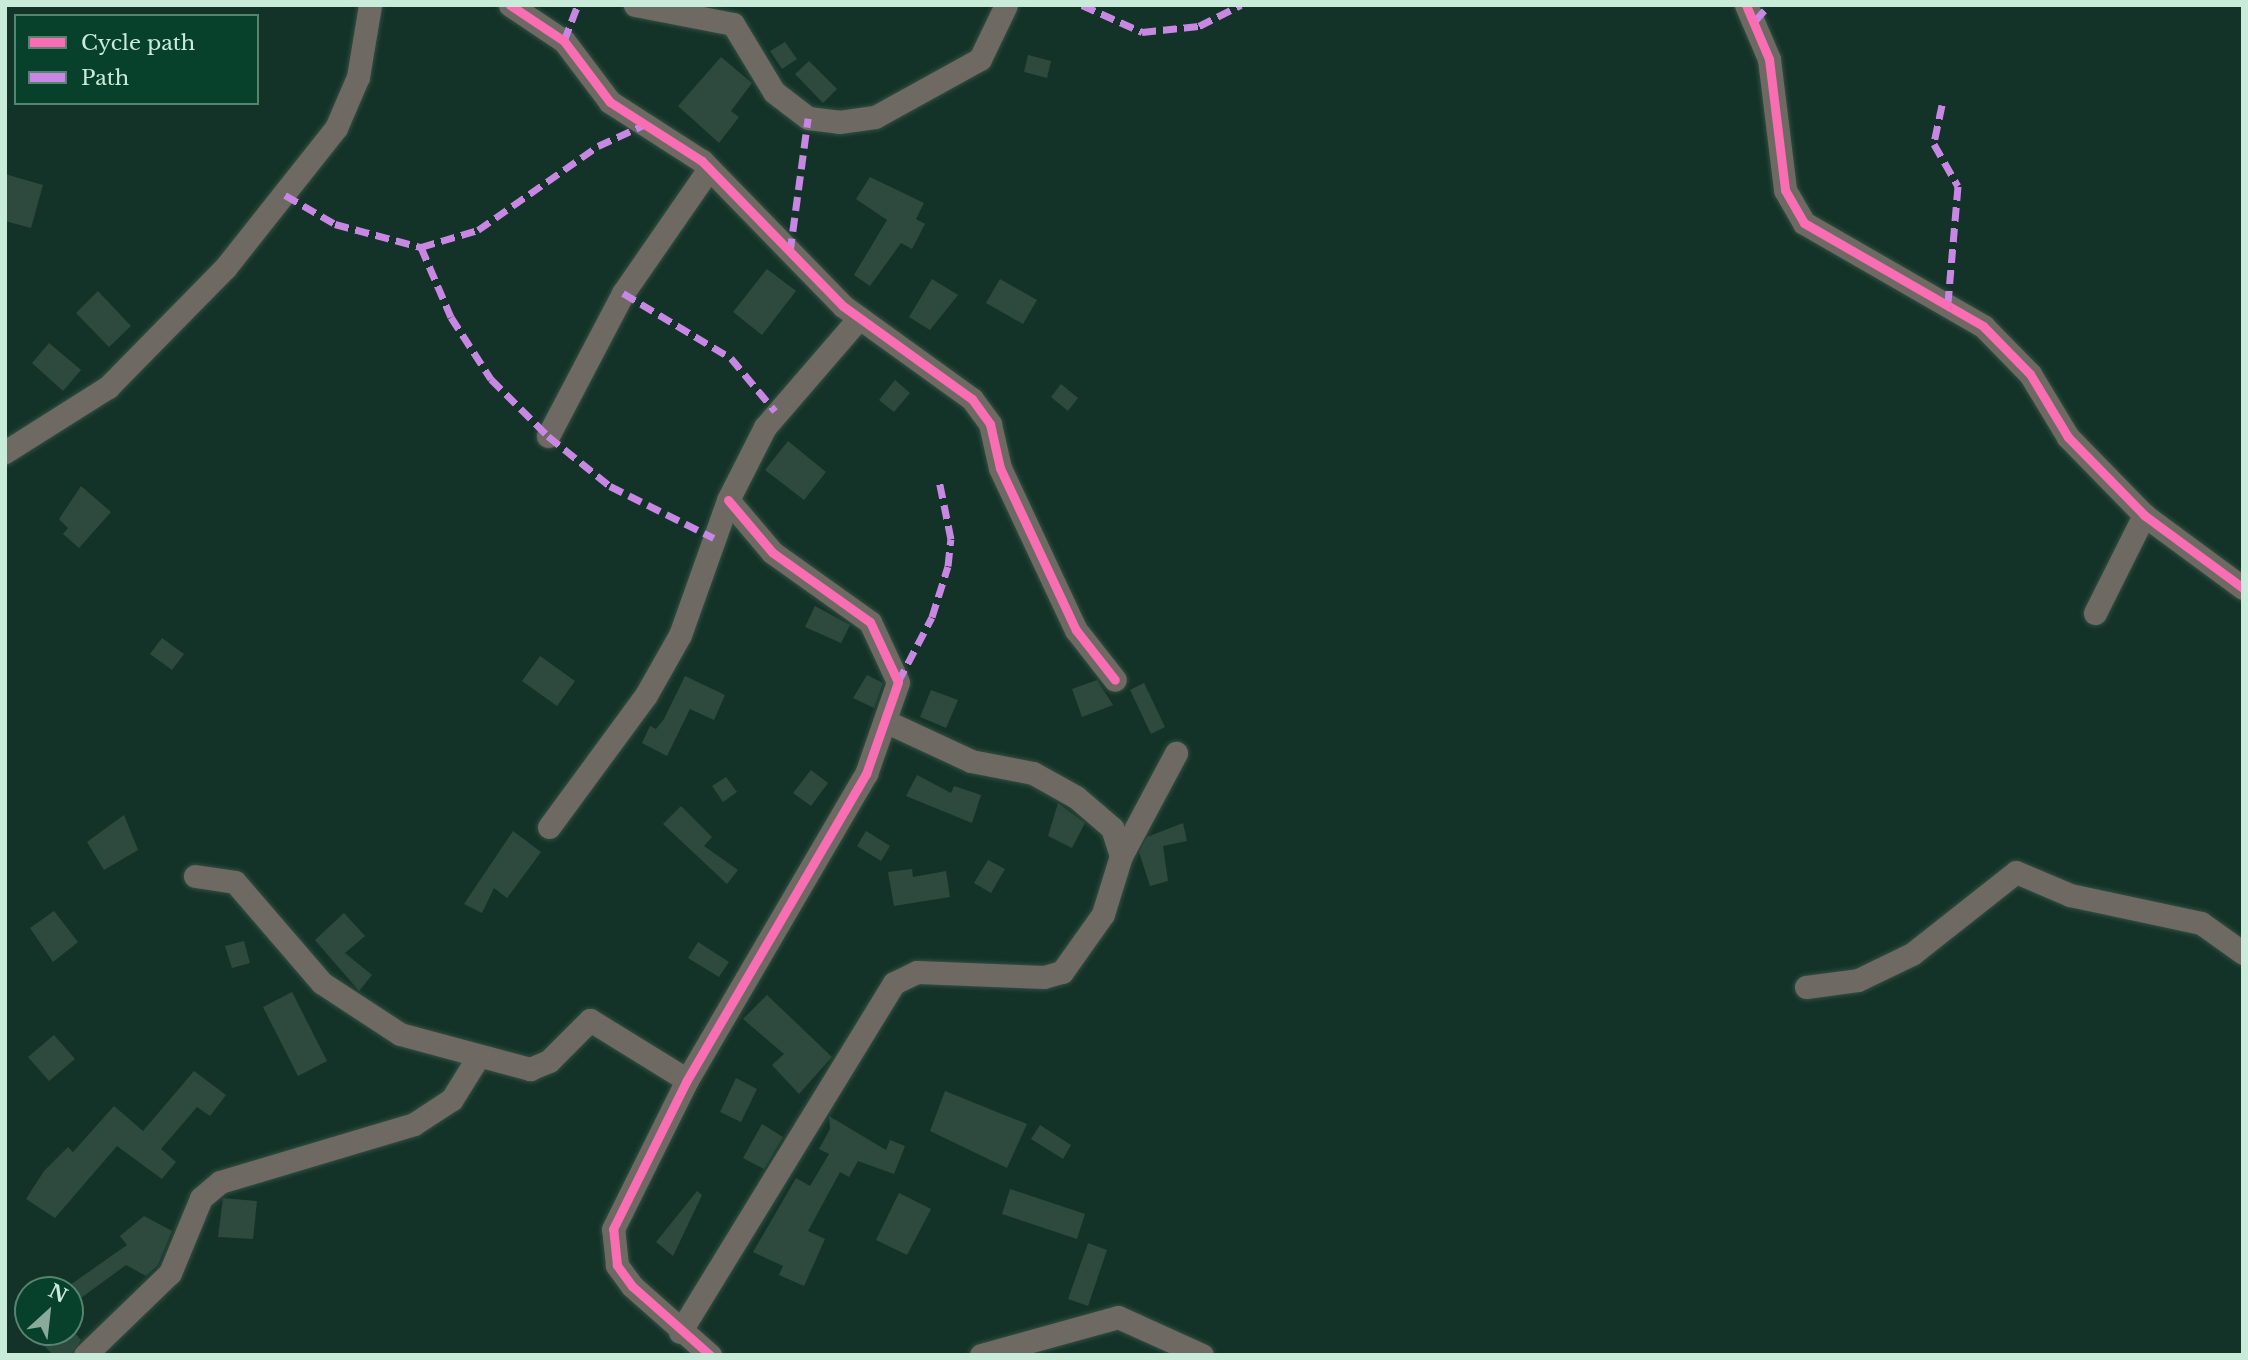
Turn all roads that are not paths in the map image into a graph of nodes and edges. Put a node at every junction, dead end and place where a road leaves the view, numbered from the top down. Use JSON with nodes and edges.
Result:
{"nodes":[{"id":1,"x":370,"y":5,"type":"edge"},
{"id":2,"x":510,"y":5,"type":"edge"},
{"id":3,"x":635,"y":5,"type":"edge"},
{"id":4,"x":1006,"y":5,"type":"edge"},
{"id":5,"x":1746,"y":5,"type":"edge"},
{"id":6,"x":709,"y":169,"type":"junction"},
{"id":7,"x":859,"y":318,"type":"junction"},
{"id":8,"x":548,"y":436,"type":"dead end"},
{"id":9,"x":5,"y":452,"type":"edge"},
{"id":10,"x":727,"y":500,"type":"junction"},
{"id":11,"x":2144,"y":516,"type":"junction"},
{"id":12,"x":2243,"y":588,"type":"edge"},
{"id":13,"x":2095,"y":613,"type":"dead end"},
{"id":14,"x":1115,"y":680,"type":"dead end"},
{"id":15,"x":885,"y":721,"type":"junction"},
{"id":16,"x":1176,"y":753,"type":"dead end"},
{"id":17,"x":549,"y":827,"type":"dead end"},
{"id":18,"x":1121,"y":856,"type":"junction"},
{"id":19,"x":195,"y":876,"type":"dead end"},
{"id":20,"x":2243,"y":953,"type":"edge"},
{"id":21,"x":1806,"y":986,"type":"dead end"},
{"id":22,"x":478,"y":1057,"type":"junction"},
{"id":23,"x":687,"y":1080,"type":"junction"},
{"id":24,"x":680,"y":1332,"type":"junction"},
{"id":25,"x":85,"y":1355,"type":"edge"},
{"id":26,"x":710,"y":1355,"type":"edge"},
{"id":27,"x":981,"y":1355,"type":"edge"},
{"id":28,"x":1202,"y":1355,"type":"edge"}],
"edges":[{"from":1,"to":9,"type":"street"},
{"from":2,"to":6,"type":"street"},
{"from":3,"to":4,"type":"street"},
{"from":5,"to":11,"type":"street"},
{"from":6,"to":7,"type":"street"},
{"from":6,"to":8,"type":"street"},
{"from":7,"to":10,"type":"street"},
{"from":7,"to":14,"type":"street"},
{"from":10,"to":15,"type":"street"},
{"from":10,"to":17,"type":"street"},
{"from":11,"to":12,"type":"street"},
{"from":11,"to":13,"type":"street"},
{"from":15,"to":18,"type":"street"},
{"from":15,"to":23,"type":"street"},
{"from":16,"to":18,"type":"street"},
{"from":18,"to":24,"type":"street"},
{"from":19,"to":22,"type":"street"},
{"from":20,"to":21,"type":"street"},
{"from":22,"to":23,"type":"street"},
{"from":22,"to":25,"type":"street"},
{"from":23,"to":24,"type":"street"},
{"from":24,"to":26,"type":"street"},
{"from":27,"to":28,"type":"street"}]}
